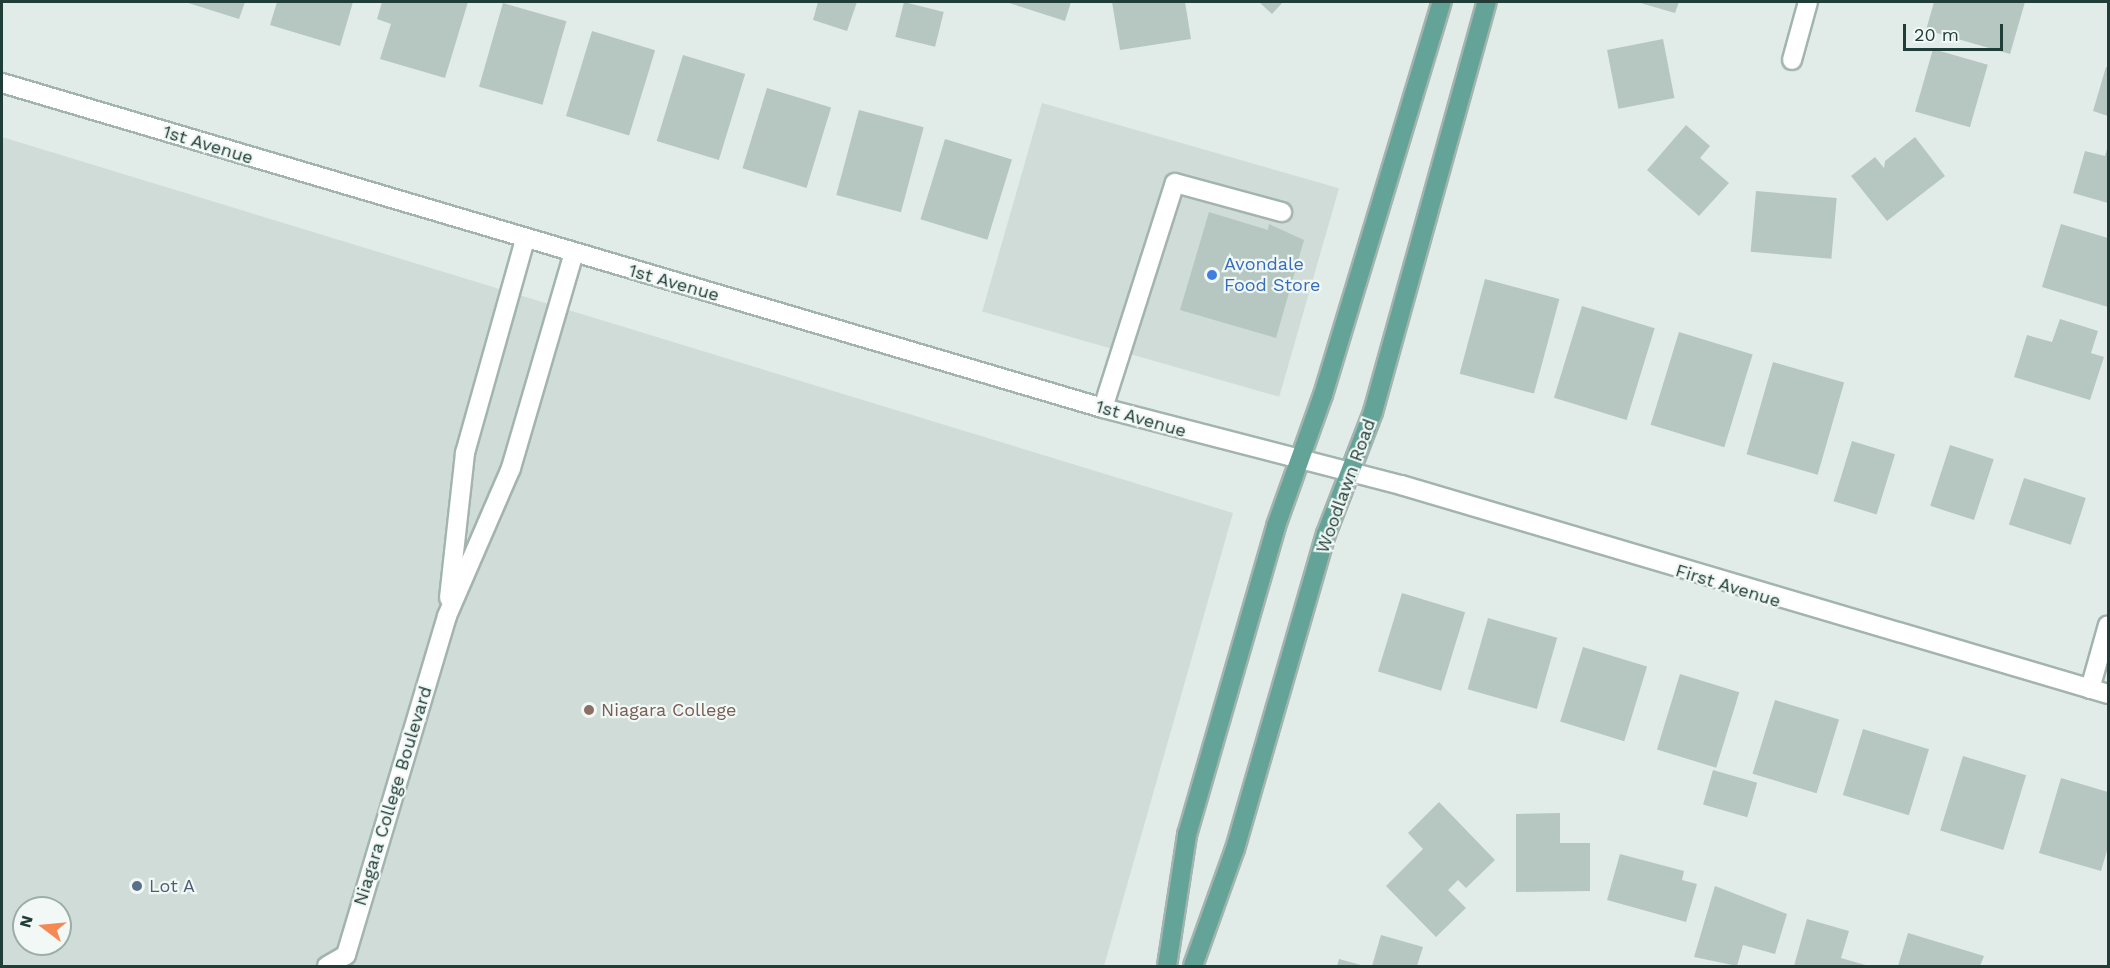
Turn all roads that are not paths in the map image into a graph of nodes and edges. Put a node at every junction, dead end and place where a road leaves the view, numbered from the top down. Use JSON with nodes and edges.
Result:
{"nodes":[{"id":1,"x":1442,"y":2,"type":"edge"},
{"id":2,"x":1487,"y":2,"type":"edge"},
{"id":3,"x":1808,"y":2,"type":"edge"},
{"id":4,"x":1792,"y":60,"type":"dead end"},
{"id":5,"x":2,"y":83,"type":"edge"},
{"id":6,"x":1282,"y":212,"type":"dead end"},
{"id":7,"x":525,"y":240,"type":"junction"},
{"id":8,"x":574,"y":253,"type":"junction"},
{"id":9,"x":1103,"y":408,"type":"junction"},
{"id":10,"x":1299,"y":461,"type":"junction"},
{"id":11,"x":1350,"y":473,"type":"junction"},
{"id":12,"x":447,"y":616,"type":"junction"},
{"id":13,"x":2109,"y":625,"type":"edge"},
{"id":14,"x":2090,"y":689,"type":"junction"},
{"id":15,"x":2109,"y":694,"type":"edge"},
{"id":16,"x":327,"y":966,"type":"edge"},
{"id":17,"x":1167,"y":966,"type":"edge"},
{"id":18,"x":1193,"y":966,"type":"edge"}],
"edges":[{"from":1,"to":10,"type":"main road"},
{"from":2,"to":11,"type":"main road","name":"Woodlawn Road"},
{"from":3,"to":4,"type":"street"},
{"from":5,"to":7,"type":"street","name":"1st Avenue"},
{"from":6,"to":9,"type":"street"},
{"from":7,"to":8,"type":"street","name":"1st Avenue"},
{"from":7,"to":12,"type":"street","name":"Niagara College Boulevard"},
{"from":8,"to":9,"type":"street","name":"1st Avenue"},
{"from":8,"to":12,"type":"street","name":"Niagara College Boulevard"},
{"from":9,"to":10,"type":"street","name":"1st Avenue"},
{"from":10,"to":11,"type":"street","name":"1st Avenue"},
{"from":10,"to":17,"type":"main road"},
{"from":11,"to":14,"type":"street","name":"First Avenue"},
{"from":11,"to":18,"type":"main road","name":"Woodlawn Road"},
{"from":12,"to":16,"type":"street","name":"Niagara College Boulevard"},
{"from":13,"to":14,"type":"street"},
{"from":14,"to":15,"type":"street","name":"First Avenue"}]}
